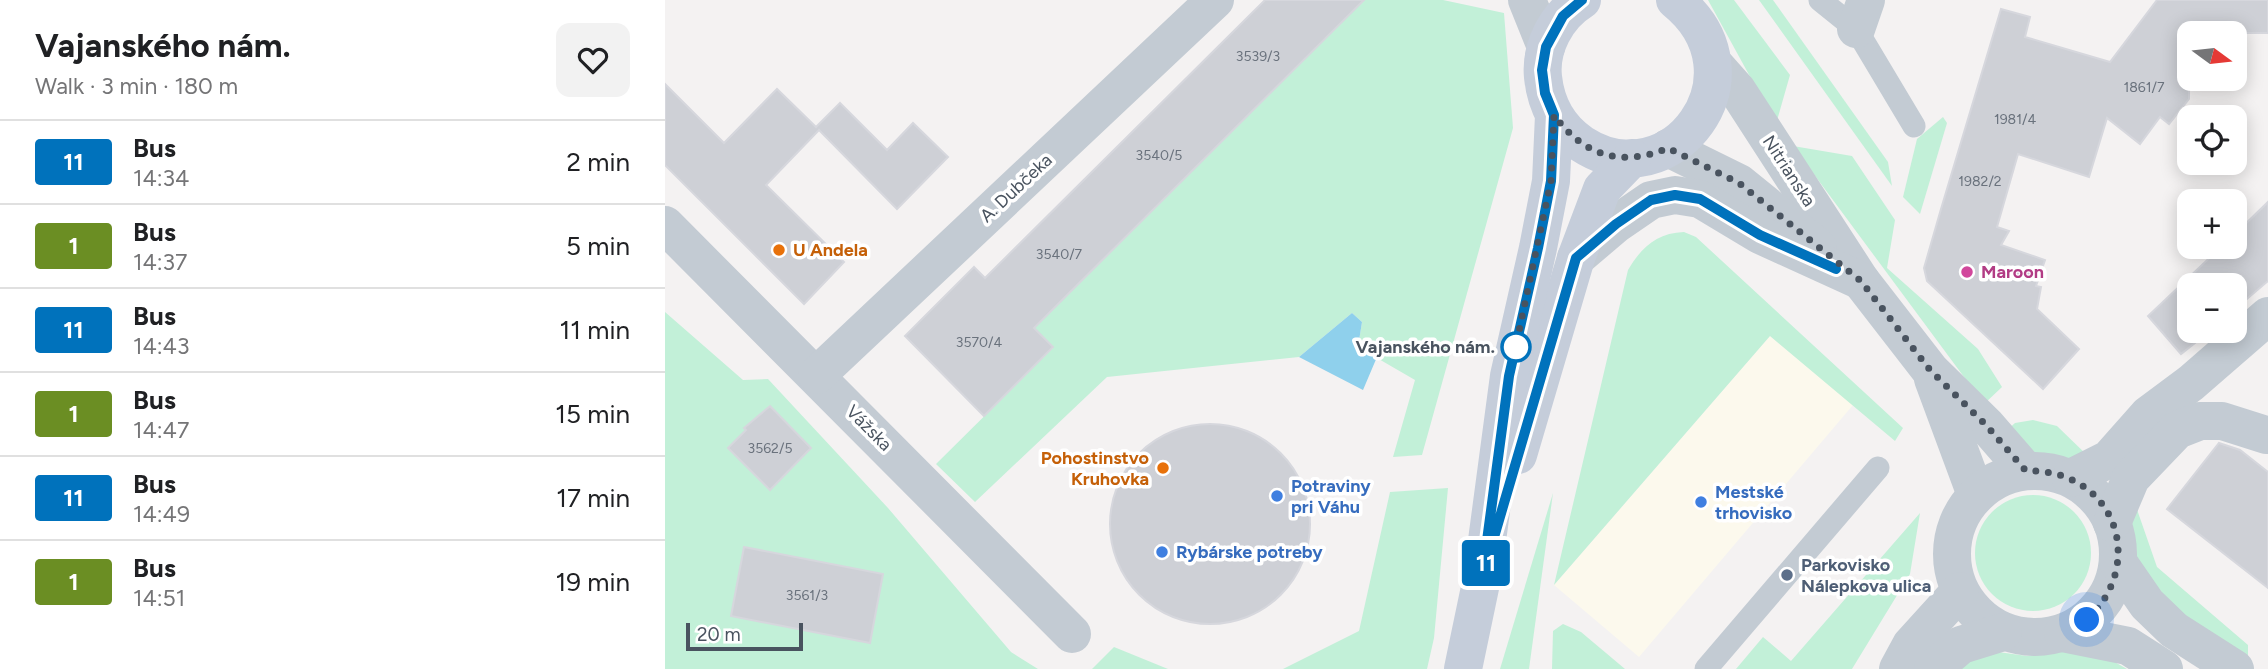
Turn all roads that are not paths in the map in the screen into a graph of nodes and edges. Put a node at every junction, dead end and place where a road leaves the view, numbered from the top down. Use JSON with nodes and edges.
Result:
{"nodes":[{"id":1,"x":1215,"y":0,"type":"edge"},
{"id":2,"x":1527,"y":0,"type":"edge"},
{"id":3,"x":1581,"y":0,"type":"edge"},
{"id":4,"x":1675,"y":0,"type":"edge"},
{"id":5,"x":1820,"y":0,"type":"edge"},
{"id":6,"x":1861,"y":14,"type":"edge"},
{"id":7,"x":1546,"y":47,"type":"junction"},
{"id":8,"x":1713,"y":63,"type":"junction"},
{"id":9,"x":1554,"y":115,"type":"junction"},
{"id":10,"x":1915,"y":126,"type":"dead end"},
{"id":11,"x":1668,"y":148,"type":"junction"},
{"id":12,"x":1632,"y":158,"type":"junction"},
{"id":13,"x":665,"y":225,"type":"edge"},
{"id":14,"x":1576,"y":258,"type":"junction"},
{"id":15,"x":1861,"y":281,"type":"junction"},
{"id":16,"x":2268,"y":316,"type":"edge"},
{"id":17,"x":1930,"y":370,"type":"junction"},
{"id":18,"x":817,"y":375,"type":"junction"},
{"id":19,"x":2175,"y":394,"type":"junction"},
{"id":20,"x":2267,"y":436,"type":"edge"},
{"id":21,"x":1878,"y":468,"type":"dead end"},
{"id":22,"x":2026,"y":471,"type":"junction"},
{"id":23,"x":2071,"y":478,"type":"junction"},
{"id":24,"x":1976,"y":495,"type":"junction"},
{"id":25,"x":2112,"y":523,"type":"junction"},
{"id":26,"x":2118,"y":562,"type":"junction"},
{"id":27,"x":1482,"y":578,"type":"junction"},
{"id":28,"x":1960,"y":591,"type":"junction"},
{"id":29,"x":2003,"y":632,"type":"junction"},
{"id":30,"x":2063,"y":633,"type":"junction"},
{"id":31,"x":1072,"y":634,"type":"dead end"},
{"id":32,"x":1463,"y":669,"type":"edge"},
{"id":33,"x":1706,"y":669,"type":"edge"},
{"id":34,"x":1898,"y":669,"type":"edge"},
{"id":35,"x":1933,"y":669,"type":"edge"},
{"id":36,"x":2164,"y":669,"type":"edge"},
{"id":37,"x":2235,"y":669,"type":"edge"}],
"edges":[{"from":1,"to":18,"type":"street","name":"A. Dubčeka"},
{"from":2,"to":7,"type":"street"},
{"from":3,"to":7,"type":"main road"},
{"from":4,"to":8,"type":"main road"},
{"from":5,"to":6,"type":"lane"},
{"from":6,"to":10,"type":"lane"},
{"from":7,"to":9,"type":"main road"},
{"from":8,"to":11,"type":"main road"},
{"from":8,"to":15,"type":"street","name":"Nitrianska"},
{"from":9,"to":12,"type":"main road"},
{"from":9,"to":27,"type":"main road"},
{"from":11,"to":12,"type":"main road"},
{"from":11,"to":15,"type":"street","name":"Nitrianska"},
{"from":12,"to":14,"type":"main road"},
{"from":13,"to":18,"type":"street","name":"Vážska"},
{"from":14,"to":15,"type":"street"},
{"from":14,"to":27,"type":"main road"},
{"from":15,"to":17,"type":"street","name":"Nitrianska"},
{"from":16,"to":19,"type":"street"},
{"from":17,"to":22,"type":"street","name":"Nitrianska"},
{"from":17,"to":24,"type":"street","name":"Nitrianska"},
{"from":18,"to":31,"type":"street","name":"Vážska"},
{"from":19,"to":20,"type":"street"},
{"from":19,"to":23,"type":"street"},
{"from":20,"to":25,"type":"street"},
{"from":21,"to":33,"type":"lane"},
{"from":22,"to":23,"type":"street"},
{"from":22,"to":24,"type":"street"},
{"from":23,"to":25,"type":"street"},
{"from":24,"to":28,"type":"street"},
{"from":25,"to":26,"type":"street"},
{"from":26,"to":30,"type":"street"},
{"from":26,"to":37,"type":"street"},
{"from":27,"to":32,"type":"main road"},
{"from":28,"to":29,"type":"street"},
{"from":28,"to":34,"type":"street"},
{"from":29,"to":30,"type":"street"},
{"from":29,"to":35,"type":"street"},
{"from":30,"to":36,"type":"street"}]}
